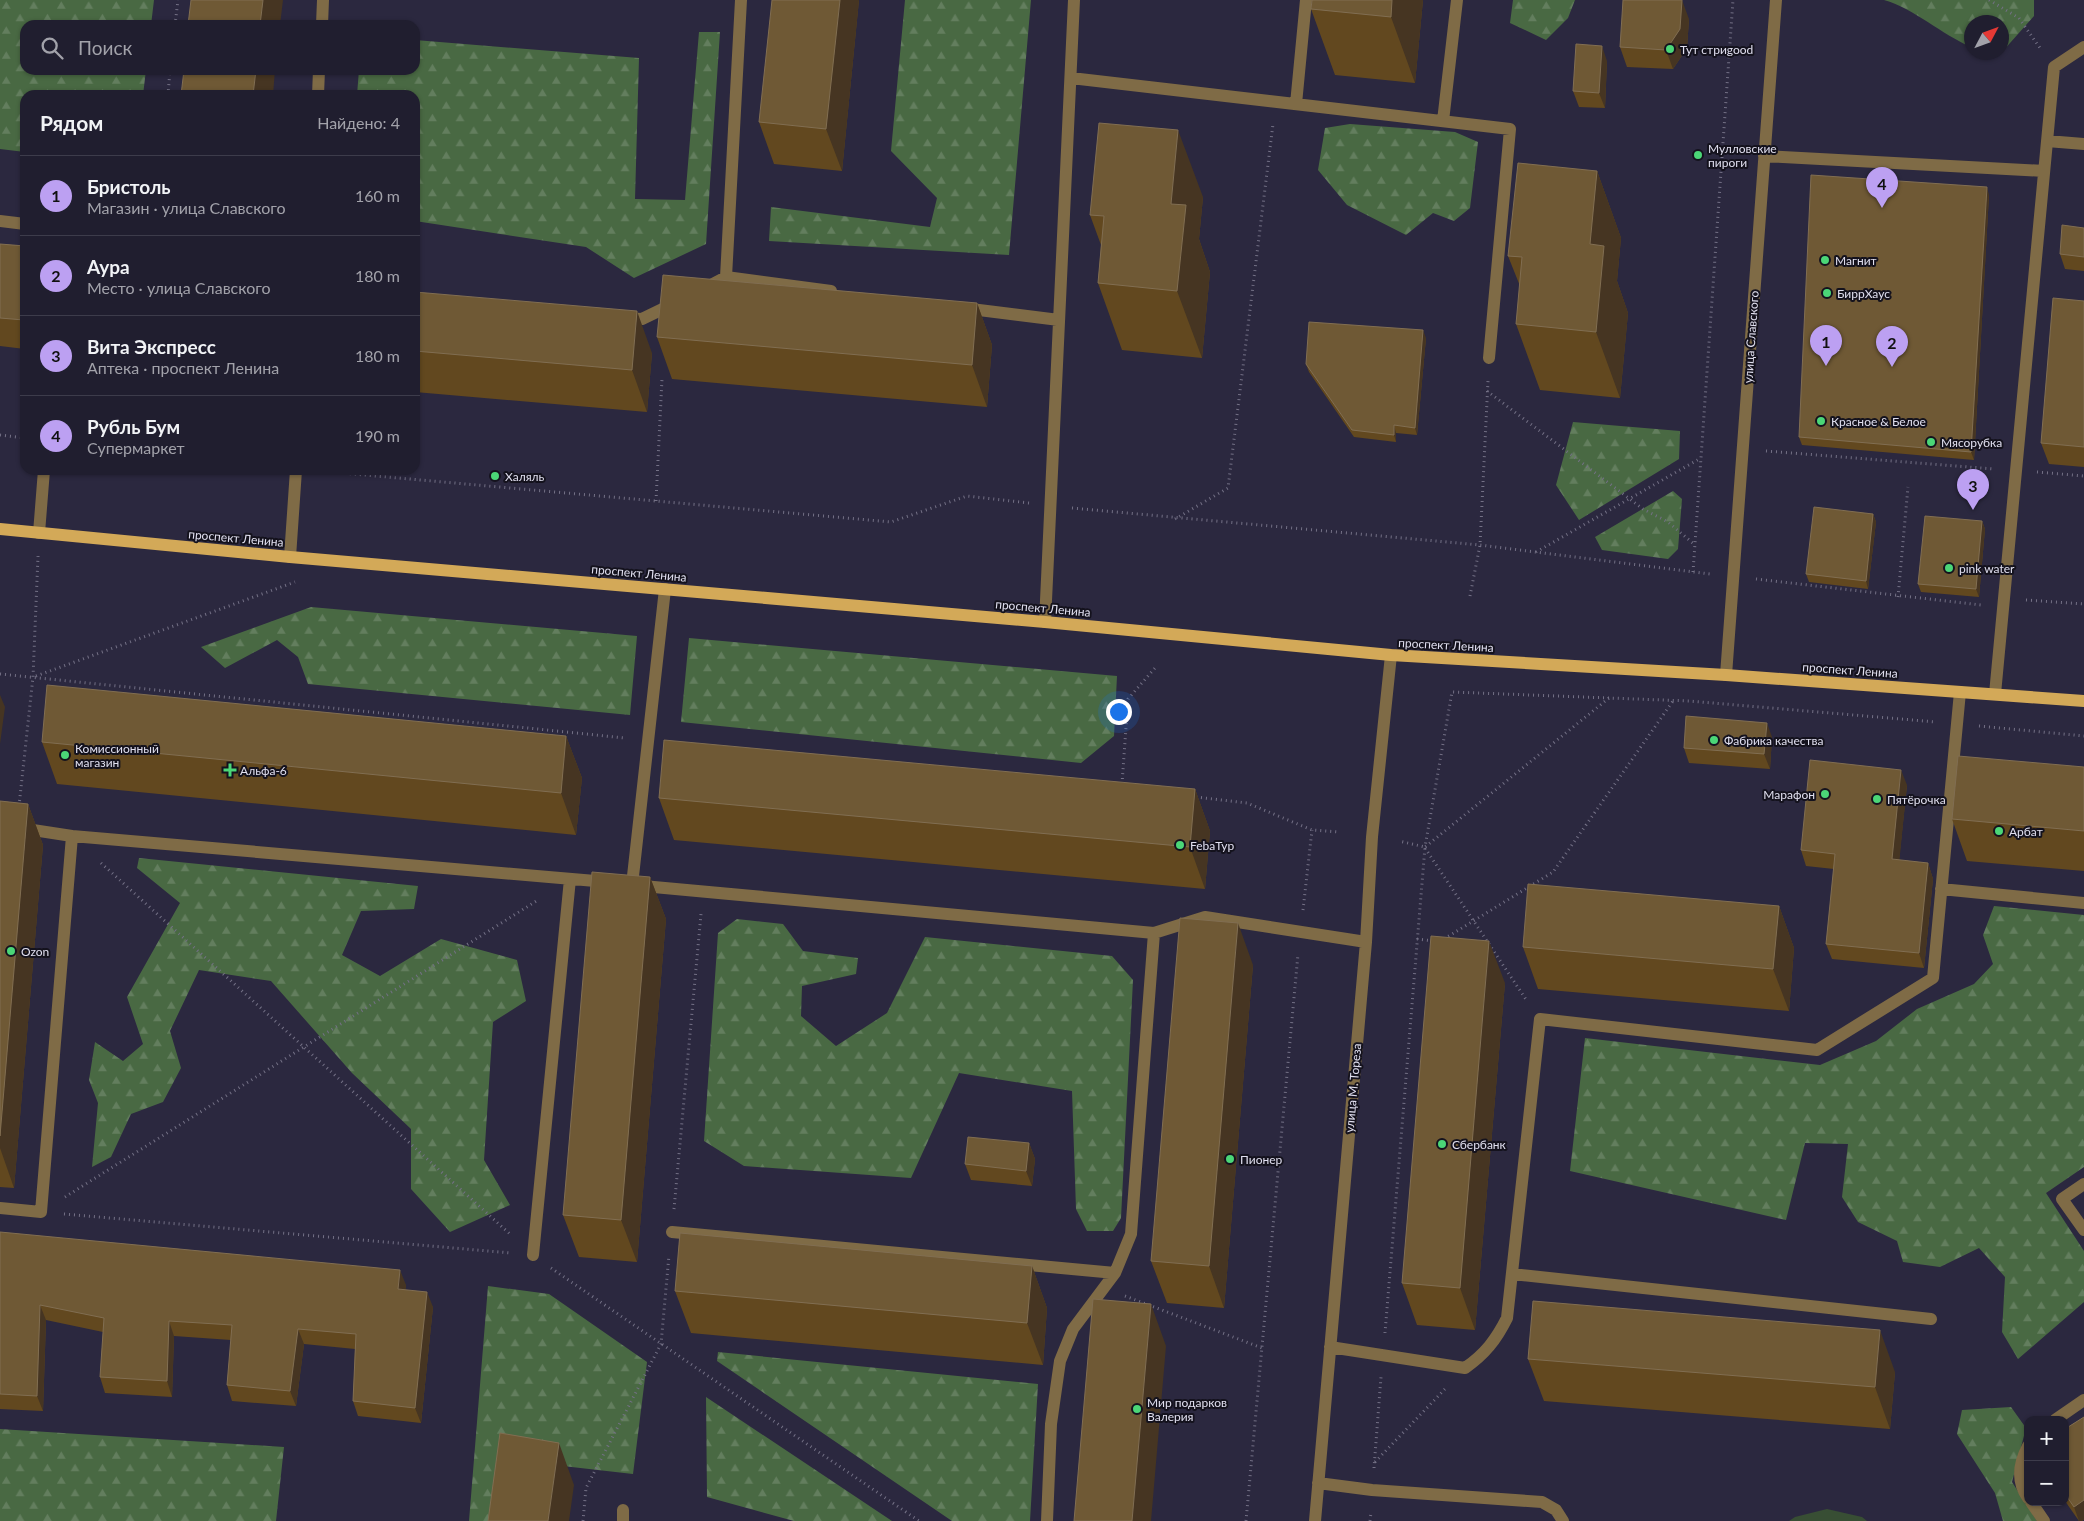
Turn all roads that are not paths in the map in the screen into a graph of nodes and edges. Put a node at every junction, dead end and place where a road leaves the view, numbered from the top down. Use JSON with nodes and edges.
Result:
{"nodes":[{"id":1,"x":323,"y":0,"type":"edge"},
{"id":2,"x":741,"y":0,"type":"edge"},
{"id":3,"x":1074,"y":0,"type":"edge"},
{"id":4,"x":1306,"y":0,"type":"edge"},
{"id":5,"x":1457,"y":0,"type":"edge"},
{"id":6,"x":1776,"y":0,"type":"edge"},
{"id":7,"x":322,"y":20,"type":"edge"},
{"id":8,"x":2084,"y":46,"type":"edge"},
{"id":9,"x":319,"y":75,"type":"edge"},
{"id":10,"x":1071,"y":78,"type":"junction"},
{"id":11,"x":318,"y":90,"type":"edge"},
{"id":12,"x":1296,"y":104,"type":"junction"},
{"id":13,"x":1443,"y":121,"type":"junction"},
{"id":14,"x":2047,"y":141,"type":"junction"},
{"id":15,"x":2084,"y":144,"type":"edge"},
{"id":16,"x":1764,"y":156,"type":"junction"},
{"id":17,"x":2044,"y":171,"type":"junction"},
{"id":18,"x":0,"y":221,"type":"edge"},
{"id":19,"x":20,"y":223,"type":"edge"},
{"id":20,"x":726,"y":277,"type":"junction"},
{"id":21,"x":844,"y":292,"type":"edge"},
{"id":22,"x":951,"y":306,"type":"edge"},
{"id":23,"x":612,"y":318,"type":"edge"},
{"id":24,"x":1059,"y":320,"type":"junction"},
{"id":25,"x":1489,"y":358,"type":"road end"},
{"id":26,"x":44,"y":475,"type":"edge"},
{"id":27,"x":296,"y":475,"type":"edge"},
{"id":28,"x":0,"y":529,"type":"edge"},
{"id":29,"x":39,"y":533,"type":"junction"},
{"id":30,"x":290,"y":557,"type":"junction"},
{"id":31,"x":665,"y":589,"type":"junction"},
{"id":32,"x":1044,"y":622,"type":"junction"},
{"id":33,"x":1391,"y":655,"type":"junction"},
{"id":34,"x":1726,"y":675,"type":"junction"},
{"id":35,"x":1960,"y":692,"type":"junction"},
{"id":36,"x":1995,"y":694,"type":"junction"},
{"id":37,"x":2084,"y":701,"type":"edge"},
{"id":38,"x":0,"y":825,"type":"edge"},
{"id":39,"x":72,"y":836,"type":"junction"},
{"id":40,"x":570,"y":880,"type":"junction"},
{"id":41,"x":632,"y":884,"type":"junction"},
{"id":42,"x":1941,"y":889,"type":"junction"},
{"id":43,"x":2084,"y":904,"type":"edge"},
{"id":44,"x":1154,"y":933,"type":"junction"},
{"id":45,"x":1366,"y":942,"type":"junction"},
{"id":46,"x":2084,"y":1184,"type":"edge"},
{"id":47,"x":0,"y":1208,"type":"edge"},
{"id":48,"x":2084,"y":1230,"type":"edge"},
{"id":49,"x":672,"y":1232,"type":"road end"},
{"id":50,"x":533,"y":1255,"type":"road end"},
{"id":51,"x":1114,"y":1273,"type":"junction"},
{"id":52,"x":1512,"y":1274,"type":"junction"},
{"id":53,"x":1931,"y":1319,"type":"dead end"},
{"id":54,"x":1330,"y":1347,"type":"junction"},
{"id":55,"x":2084,"y":1400,"type":"edge"},
{"id":56,"x":2061,"y":1416,"type":"edge"},
{"id":57,"x":2024,"y":1454,"type":"edge"},
{"id":58,"x":1318,"y":1483,"type":"junction"},
{"id":59,"x":2024,"y":1492,"type":"edge"},
{"id":60,"x":2034,"y":1506,"type":"edge"},
{"id":61,"x":1047,"y":1521,"type":"edge"},
{"id":62,"x":1315,"y":1521,"type":"edge"},
{"id":63,"x":1563,"y":1521,"type":"edge"},
{"id":64,"x":2044,"y":1521,"type":"edge"}],
"edges":[{"from":1,"to":7,"type":"street"},
{"from":2,"to":20,"type":"street"},
{"from":3,"to":10,"type":"street"},
{"from":4,"to":12,"type":"street"},
{"from":5,"to":13,"type":"street"},
{"from":6,"to":16,"type":"street","name":"улица Славского"},
{"from":8,"to":14,"type":"street"},
{"from":9,"to":11,"type":"street"},
{"from":10,"to":12,"type":"street"},
{"from":10,"to":24,"type":"street"},
{"from":12,"to":13,"type":"street"},
{"from":13,"to":25,"type":"street"},
{"from":14,"to":15,"type":"street"},
{"from":14,"to":17,"type":"street"},
{"from":16,"to":17,"type":"street"},
{"from":16,"to":34,"type":"street","name":"улица Славского"},
{"from":17,"to":36,"type":"street"},
{"from":18,"to":19,"type":"street"},
{"from":20,"to":21,"type":"street"},
{"from":20,"to":23,"type":"street"},
{"from":22,"to":24,"type":"street"},
{"from":24,"to":32,"type":"street"},
{"from":26,"to":29,"type":"street"},
{"from":27,"to":30,"type":"street"},
{"from":28,"to":29,"type":"main road","name":"проспект Ленина"},
{"from":29,"to":30,"type":"main road","name":"проспект Ленина"},
{"from":30,"to":31,"type":"main road","name":"проспект Ленина"},
{"from":31,"to":32,"type":"main road","name":"проспект Ленина"},
{"from":31,"to":41,"type":"street"},
{"from":32,"to":33,"type":"main road","name":"проспект Ленина"},
{"from":33,"to":34,"type":"main road","name":"проспект Ленина"},
{"from":33,"to":45,"type":"street","name":"улица М. Тореза"},
{"from":34,"to":35,"type":"main road","name":"проспект Ленина"},
{"from":35,"to":36,"type":"main road","name":"проспект Ленина"},
{"from":35,"to":42,"type":"street"},
{"from":36,"to":37,"type":"main road","name":"проспект Ленина"},
{"from":38,"to":39,"type":"street"},
{"from":39,"to":40,"type":"street"},
{"from":39,"to":47,"type":"street"},
{"from":40,"to":41,"type":"street"},
{"from":40,"to":50,"type":"street"},
{"from":41,"to":44,"type":"street"},
{"from":42,"to":43,"type":"street"},
{"from":42,"to":52,"type":"street"},
{"from":44,"to":45,"type":"street"},
{"from":44,"to":51,"type":"street"},
{"from":45,"to":54,"type":"street","name":"улица М. Тореза"},
{"from":46,"to":48,"type":"street"},
{"from":49,"to":51,"type":"street"},
{"from":51,"to":61,"type":"street"},
{"from":52,"to":53,"type":"street"},
{"from":52,"to":54,"type":"street"},
{"from":54,"to":58,"type":"street","name":"улица М. Тореза"},
{"from":55,"to":56,"type":"street"},
{"from":57,"to":59,"type":"street"},
{"from":58,"to":62,"type":"street","name":"улица М. Тореза"},
{"from":58,"to":63,"type":"street"},
{"from":60,"to":64,"type":"street"}]}
